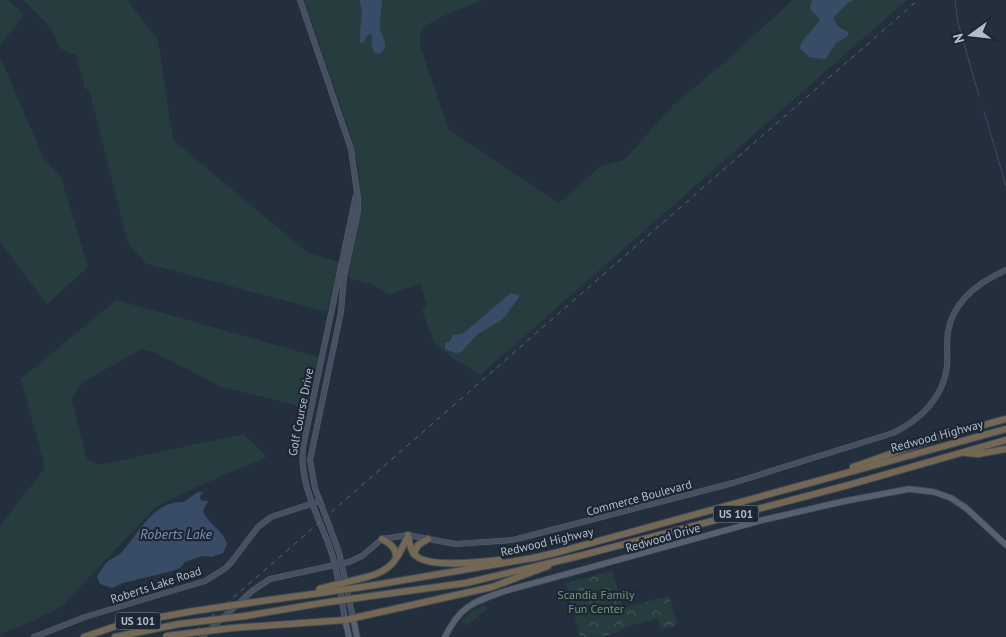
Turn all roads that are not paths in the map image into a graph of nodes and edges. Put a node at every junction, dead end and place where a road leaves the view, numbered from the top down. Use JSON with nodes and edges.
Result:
{"nodes":[{"id":1,"x":300,"y":0,"type":"edge"},
{"id":2,"x":356,"y":187,"type":"junction"},
{"id":3,"x":1006,"y":270,"type":"edge"},
{"id":4,"x":1006,"y":419,"type":"edge"},
{"id":5,"x":1006,"y":429,"type":"edge"},
{"id":6,"x":1006,"y":440,"type":"edge"},
{"id":7,"x":1006,"y":450,"type":"edge"},
{"id":8,"x":959,"y":453,"type":"junction"},
{"id":9,"x":775,"y":492,"type":"junction"},
{"id":10,"x":320,"y":501,"type":"junction"},
{"id":11,"x":312,"y":504,"type":"junction"},
{"id":12,"x":408,"y":535,"type":"junction"},
{"id":13,"x":382,"y":539,"type":"junction"},
{"id":14,"x":428,"y":539,"type":"junction"},
{"id":15,"x":1006,"y":545,"type":"edge"},
{"id":16,"x":414,"y":554,"type":"junction"},
{"id":17,"x":579,"y":556,"type":"junction"},
{"id":18,"x":396,"y":558,"type":"junction"},
{"id":19,"x":533,"y":558,"type":"junction"},
{"id":20,"x":342,"y":564,"type":"junction"},
{"id":21,"x":335,"y":566,"type":"junction"},
{"id":22,"x":319,"y":591,"type":"junction"},
{"id":23,"x":353,"y":618,"type":"junction"},
{"id":24,"x":344,"y":620,"type":"junction"},
{"id":25,"x":164,"y":636,"type":"edge"},
{"id":26,"x":34,"y":637,"type":"edge"},
{"id":27,"x":84,"y":637,"type":"edge"},
{"id":28,"x":115,"y":637,"type":"edge"},
{"id":29,"x":202,"y":637,"type":"edge"},
{"id":30,"x":349,"y":637,"type":"edge"},
{"id":31,"x":358,"y":637,"type":"edge"},
{"id":32,"x":445,"y":637,"type":"edge"}],
"edges":[{"from":1,"to":2,"type":"street","name":"Golf Course Drive"},
{"from":2,"to":10,"type":"street","name":"Golf Course Drive"},
{"from":2,"to":11,"type":"street","name":"Golf Course Drive"},
{"from":3,"to":14,"type":"street","name":"Commerce Boulevard"},
{"from":4,"to":9,"type":"highway"},
{"from":5,"to":9,"type":"highway","name":"Redwood Highway","number":"US 101"},
{"from":6,"to":8,"type":"highway","name":"Redwood Highway","number":"US 101"},
{"from":7,"to":8,"type":"highway"},
{"from":8,"to":17,"type":"highway","name":"Redwood Highway","number":"US 101"},
{"from":9,"to":19,"type":"highway","name":"Redwood Highway","number":"US 101"},
{"from":10,"to":11,"type":"street","name":"Roberts Lake Road"},
{"from":10,"to":20,"type":"street","name":"Golf Course Drive"},
{"from":11,"to":21,"type":"street","name":"Golf Course Drive"},
{"from":11,"to":26,"type":"street","name":"Roberts Lake Road"},
{"from":12,"to":13,"type":"street","name":"Commerce Boulevard"},
{"from":12,"to":14,"type":"street","name":"Commerce Boulevard"},
{"from":12,"to":16,"type":"highway"},
{"from":12,"to":18,"type":"highway"},
{"from":13,"to":18,"type":"highway"},
{"from":13,"to":20,"type":"street","name":"Commerce Boulevard"},
{"from":14,"to":16,"type":"highway"},
{"from":15,"to":32,"type":"main road","name":"Redwood Drive"},
{"from":16,"to":19,"type":"highway"},
{"from":17,"to":23,"type":"highway"},
{"from":17,"to":28,"type":"highway","name":"Redwood Highway","number":"US 101","bridge":true},
{"from":18,"to":22,"type":"highway","bridge":true},
{"from":19,"to":22,"type":"highway","name":"Redwood Highway","number":"US 101","bridge":true},
{"from":20,"to":21,"type":"street","name":"Commerce Boulevard"},
{"from":20,"to":23,"type":"street","name":"Golf Course Drive"},
{"from":21,"to":24,"type":"street","name":"Golf Course Drive"},
{"from":21,"to":29,"type":"street","name":"Commerce Boulevard"},
{"from":22,"to":27,"type":"highway","name":"Redwood Highway","number":"US 101","bridge":true},
{"from":23,"to":24,"type":"highway"},
{"from":23,"to":31,"type":"main road","name":"Golf Course Drive"},
{"from":24,"to":25,"type":"highway","bridge":true},
{"from":24,"to":30,"type":"main road","name":"Golf Course Drive"}]}
